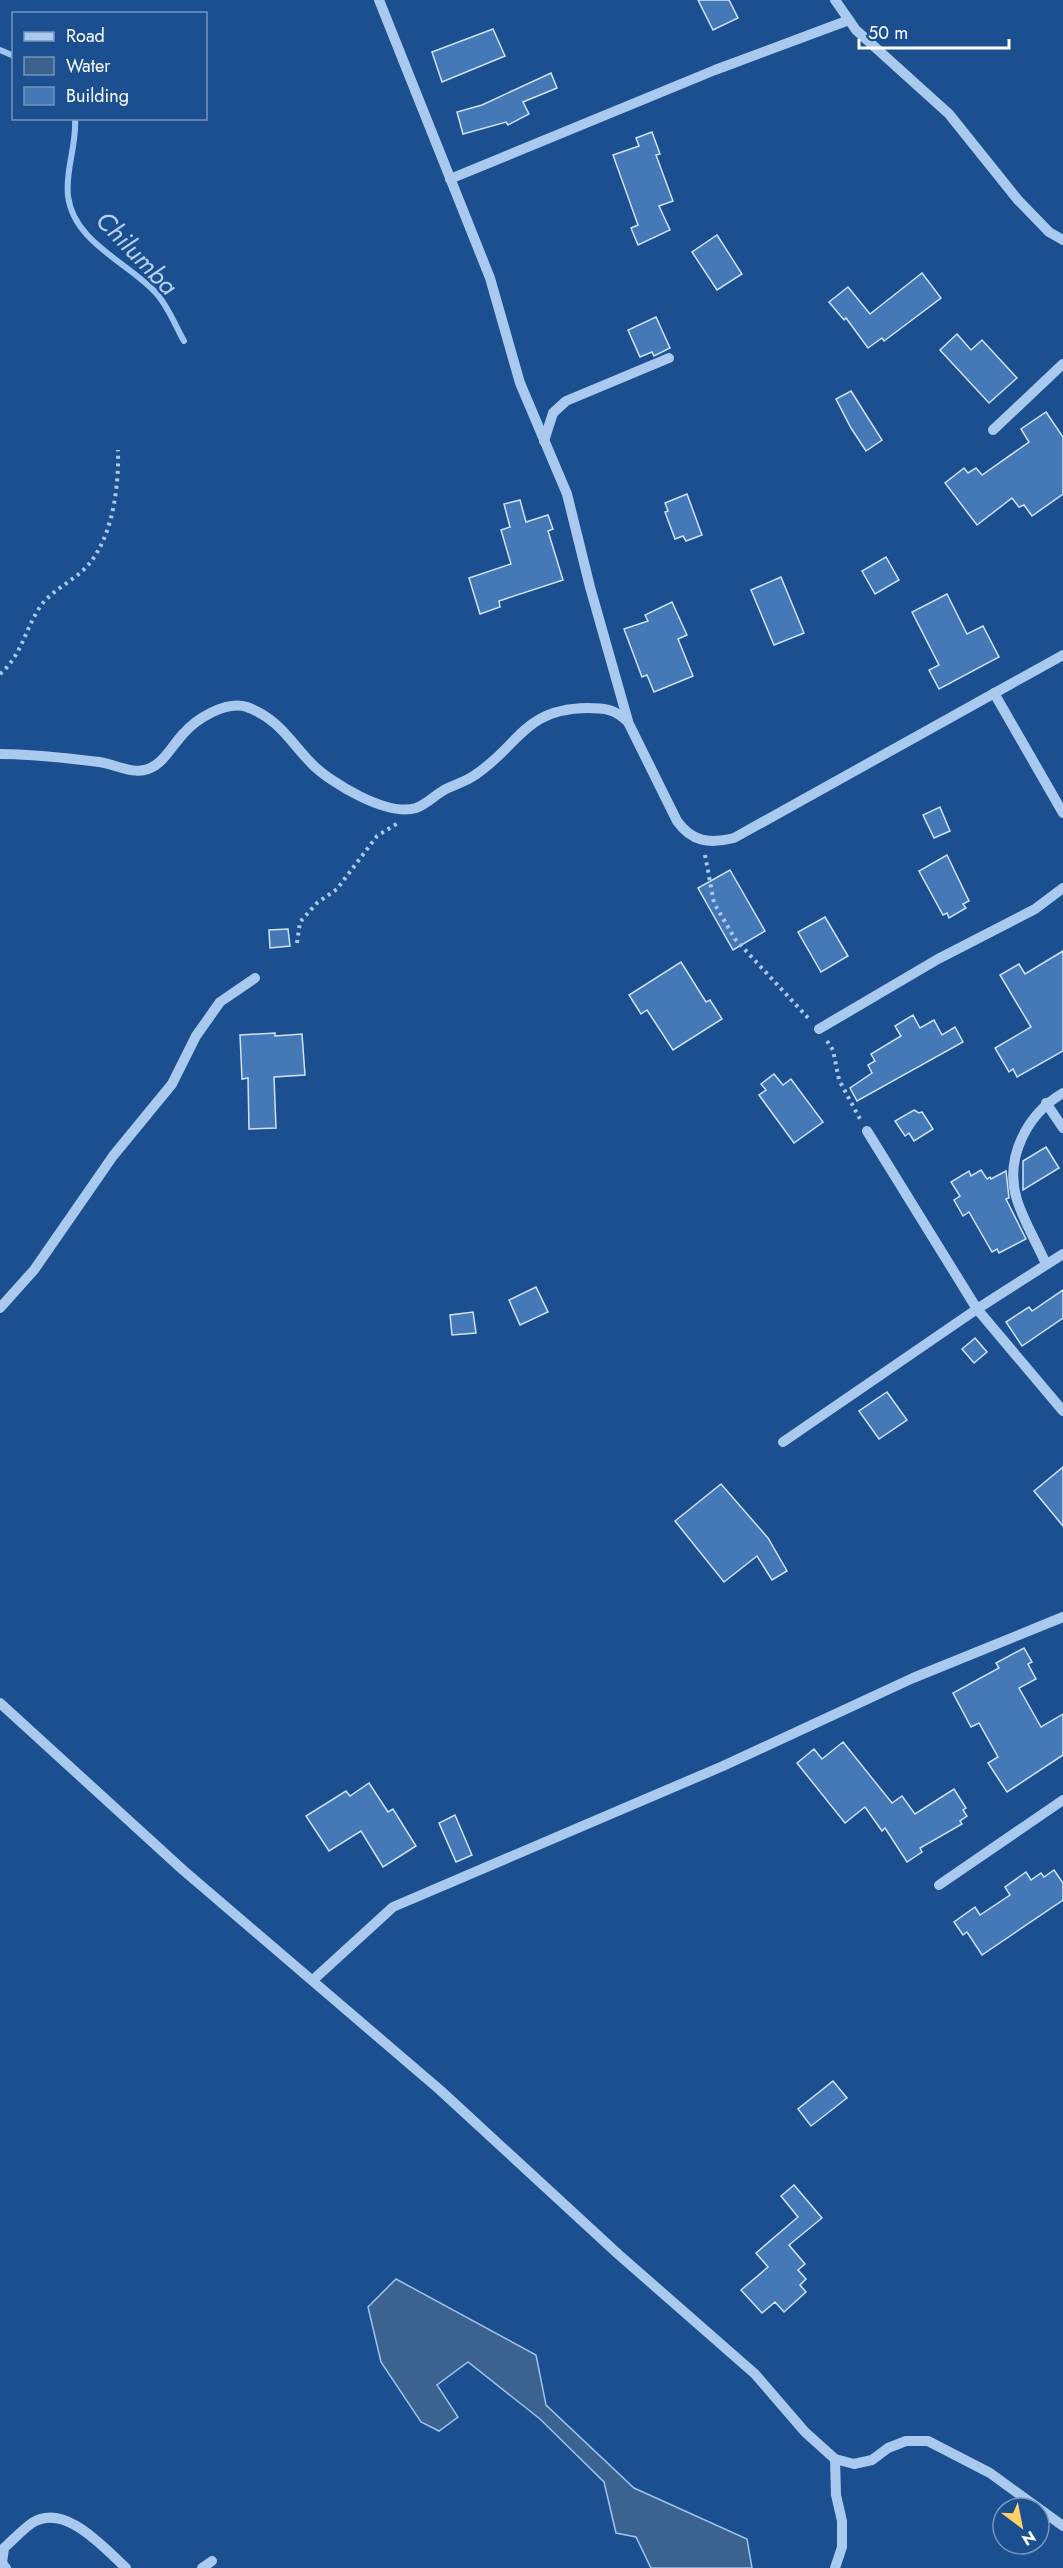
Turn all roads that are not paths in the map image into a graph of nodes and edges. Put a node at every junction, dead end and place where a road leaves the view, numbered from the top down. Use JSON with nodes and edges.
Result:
{"nodes":[{"id":1,"x":379,"y":0,"type":"edge"},
{"id":2,"x":835,"y":0,"type":"edge"},
{"id":3,"x":849,"y":20,"type":"junction"},
{"id":4,"x":450,"y":179,"type":"junction"},
{"id":5,"x":1063,"y":240,"type":"edge"},
{"id":6,"x":669,"y":358,"type":"dead end"},
{"id":7,"x":1063,"y":364,"type":"edge"},
{"id":8,"x":993,"y":430,"type":"dead end"},
{"id":9,"x":544,"y":441,"type":"junction"},
{"id":10,"x":1063,"y":656,"type":"edge"},
{"id":11,"x":994,"y":693,"type":"junction"},
{"id":12,"x":628,"y":722,"type":"junction"},
{"id":13,"x":0,"y":754,"type":"edge"},
{"id":14,"x":1063,"y":813,"type":"edge"},
{"id":15,"x":1063,"y":888,"type":"edge"},
{"id":16,"x":255,"y":978,"type":"dead end"},
{"id":17,"x":819,"y":1029,"type":"road end"},
{"id":18,"x":1063,"y":1093,"type":"edge"},
{"id":19,"x":1046,"y":1103,"type":"junction"},
{"id":20,"x":1063,"y":1128,"type":"edge"},
{"id":21,"x":867,"y":1131,"type":"road end"},
{"id":22,"x":1063,"y":1254,"type":"edge"},
{"id":23,"x":1046,"y":1264,"type":"junction"},
{"id":24,"x":0,"y":1308,"type":"edge"},
{"id":25,"x":977,"y":1309,"type":"junction"},
{"id":26,"x":1063,"y":1411,"type":"edge"},
{"id":27,"x":783,"y":1442,"type":"dead end"},
{"id":28,"x":1063,"y":1617,"type":"edge"},
{"id":29,"x":0,"y":1703,"type":"edge"},
{"id":30,"x":1063,"y":1800,"type":"edge"},
{"id":31,"x":939,"y":1885,"type":"dead end"},
{"id":32,"x":313,"y":1980,"type":"junction"},
{"id":33,"x":836,"y":2459,"type":"junction"},
{"id":34,"x":1063,"y":2526,"type":"edge"},
{"id":35,"x":212,"y":2561,"type":"dead end"},
{"id":36,"x":6,"y":2568,"type":"edge"},
{"id":37,"x":126,"y":2568,"type":"edge"},
{"id":38,"x":202,"y":2568,"type":"edge"},
{"id":39,"x":835,"y":2568,"type":"edge"}],
"edges":[{"from":1,"to":4,"type":"street"},
{"from":2,"to":3,"type":"street"},
{"from":3,"to":4,"type":"street"},
{"from":3,"to":5,"type":"street"},
{"from":4,"to":9,"type":"street"},
{"from":6,"to":9,"type":"street"},
{"from":7,"to":8,"type":"street"},
{"from":9,"to":12,"type":"street"},
{"from":10,"to":11,"type":"street"},
{"from":11,"to":12,"type":"street"},
{"from":11,"to":14,"type":"street"},
{"from":12,"to":13,"type":"street"},
{"from":15,"to":17,"type":"street"},
{"from":16,"to":24,"type":"street"},
{"from":18,"to":19,"type":"street"},
{"from":19,"to":20,"type":"street"},
{"from":19,"to":23,"type":"street"},
{"from":21,"to":25,"type":"street"},
{"from":22,"to":23,"type":"street"},
{"from":23,"to":25,"type":"street"},
{"from":25,"to":26,"type":"street"},
{"from":25,"to":27,"type":"street"},
{"from":28,"to":32,"type":"street"},
{"from":29,"to":32,"type":"street"},
{"from":30,"to":31,"type":"street"},
{"from":32,"to":33,"type":"street"},
{"from":33,"to":34,"type":"street"},
{"from":33,"to":39,"type":"street"},
{"from":35,"to":38,"type":"street"},
{"from":36,"to":37,"type":"street"}]}
